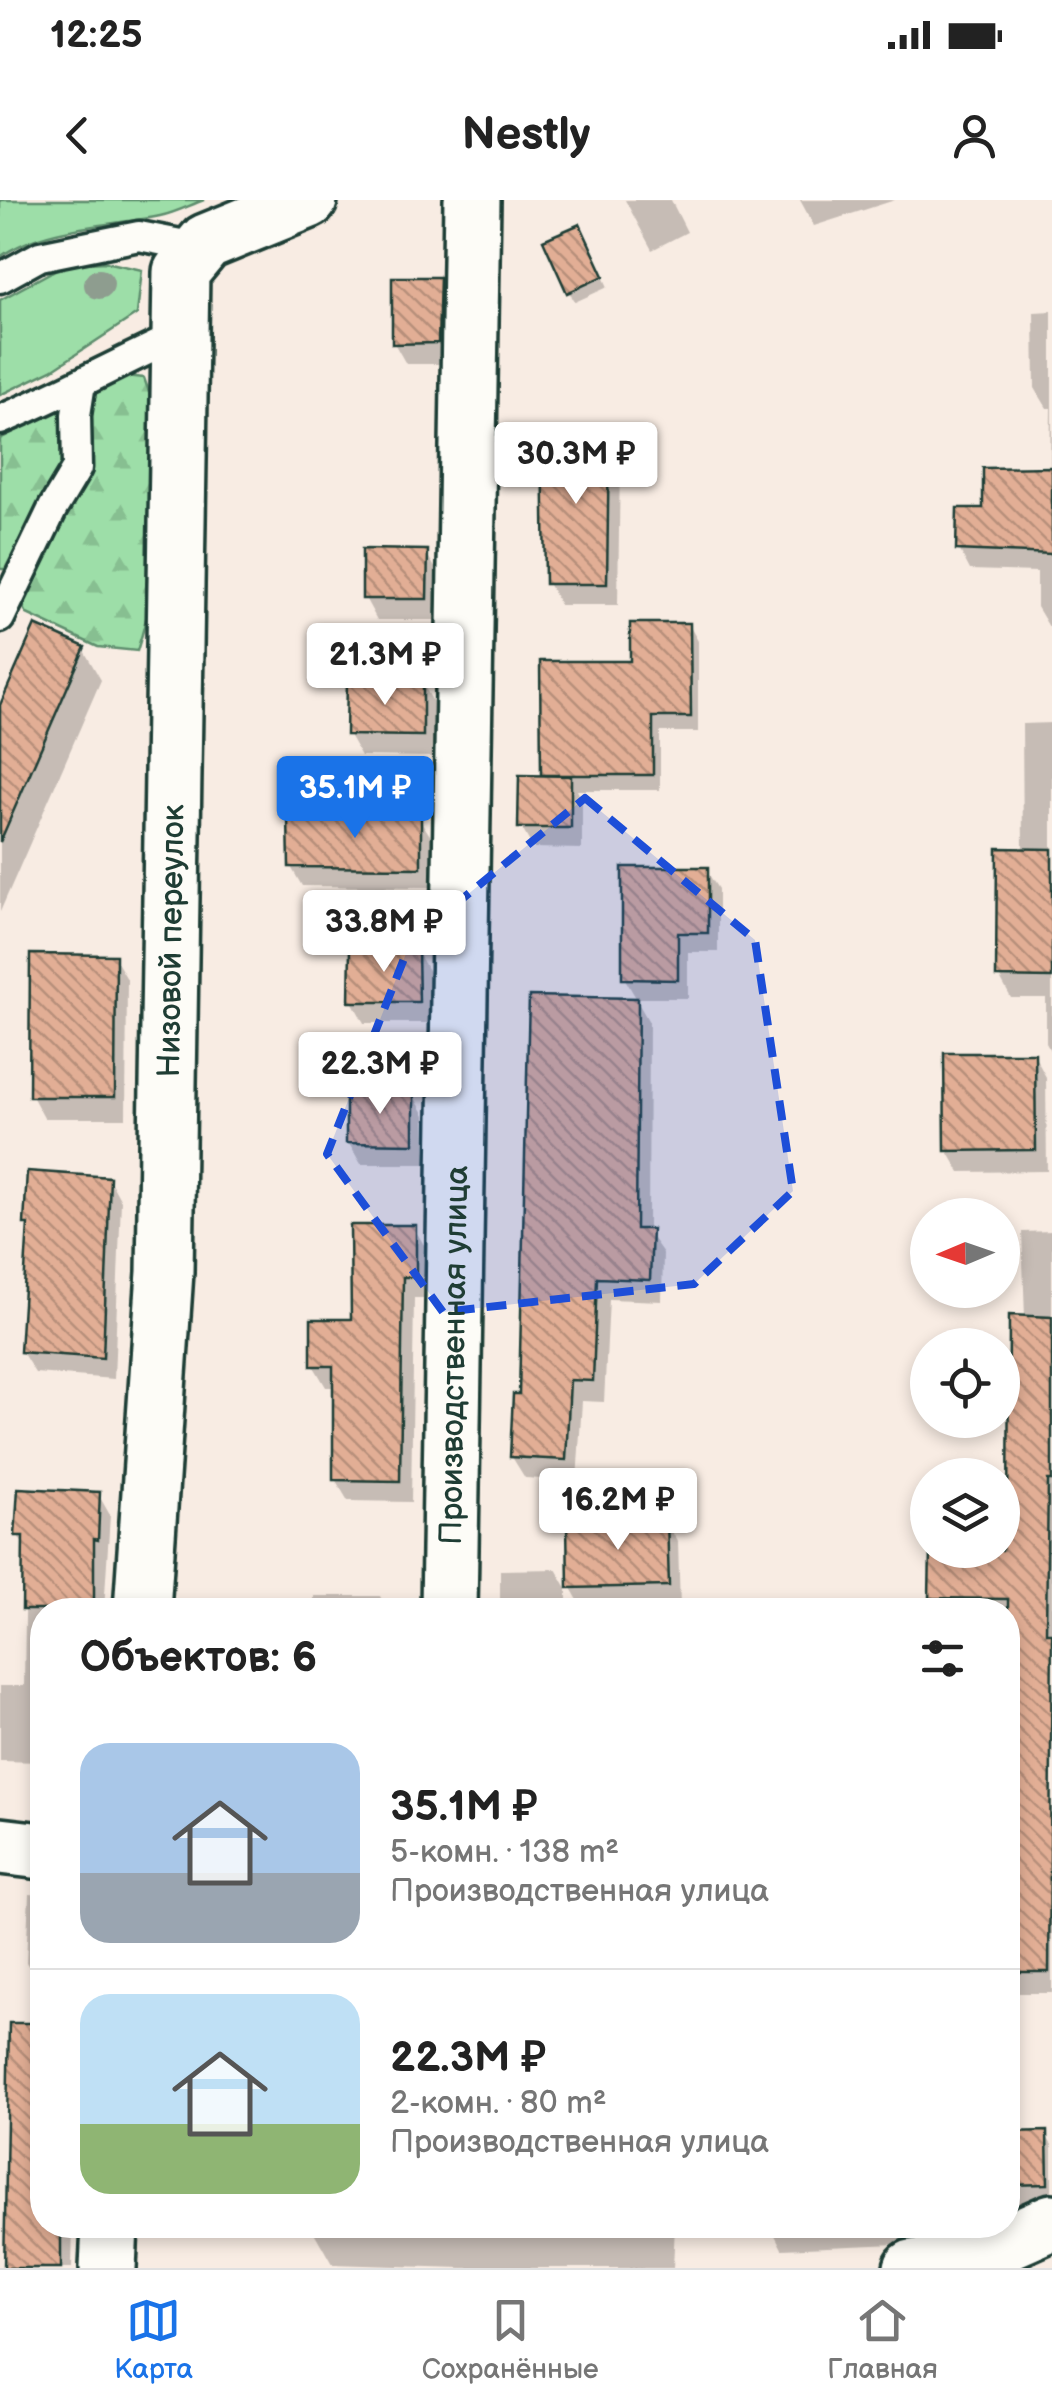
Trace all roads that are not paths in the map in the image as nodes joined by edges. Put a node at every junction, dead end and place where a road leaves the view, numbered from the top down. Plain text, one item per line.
1 (309, 200) edge
2 (472, 200) edge
3 (191, 260) junction
4 (0, 278) edge
5 (180, 335) junction
6 (81, 383) junction
7 (0, 420) edge
8 (0, 618) edge
9 (143, 1598) edge
10 (449, 1598) edge
11 (0, 1846) edge
12 (30, 1850) edge
13 (1052, 2222) edge
14 (1020, 2237) edge
15 (109, 2238) edge
16 (1019, 2238) edge
17 (965, 2264) edge
18 (108, 2268) edge
19 (912, 2268) edge

1 - 3 street
2 - 10 street, Производственная улица
3 - 4 lane
3 - 5 street, Низовой переулок
5 - 6 lane
5 - 9 street, Низовой переулок
6 - 7 lane
6 - 8 lane
11 - 12 street
13 - 14 street
15 - 18 street
16 - 17 street
17 - 19 street

